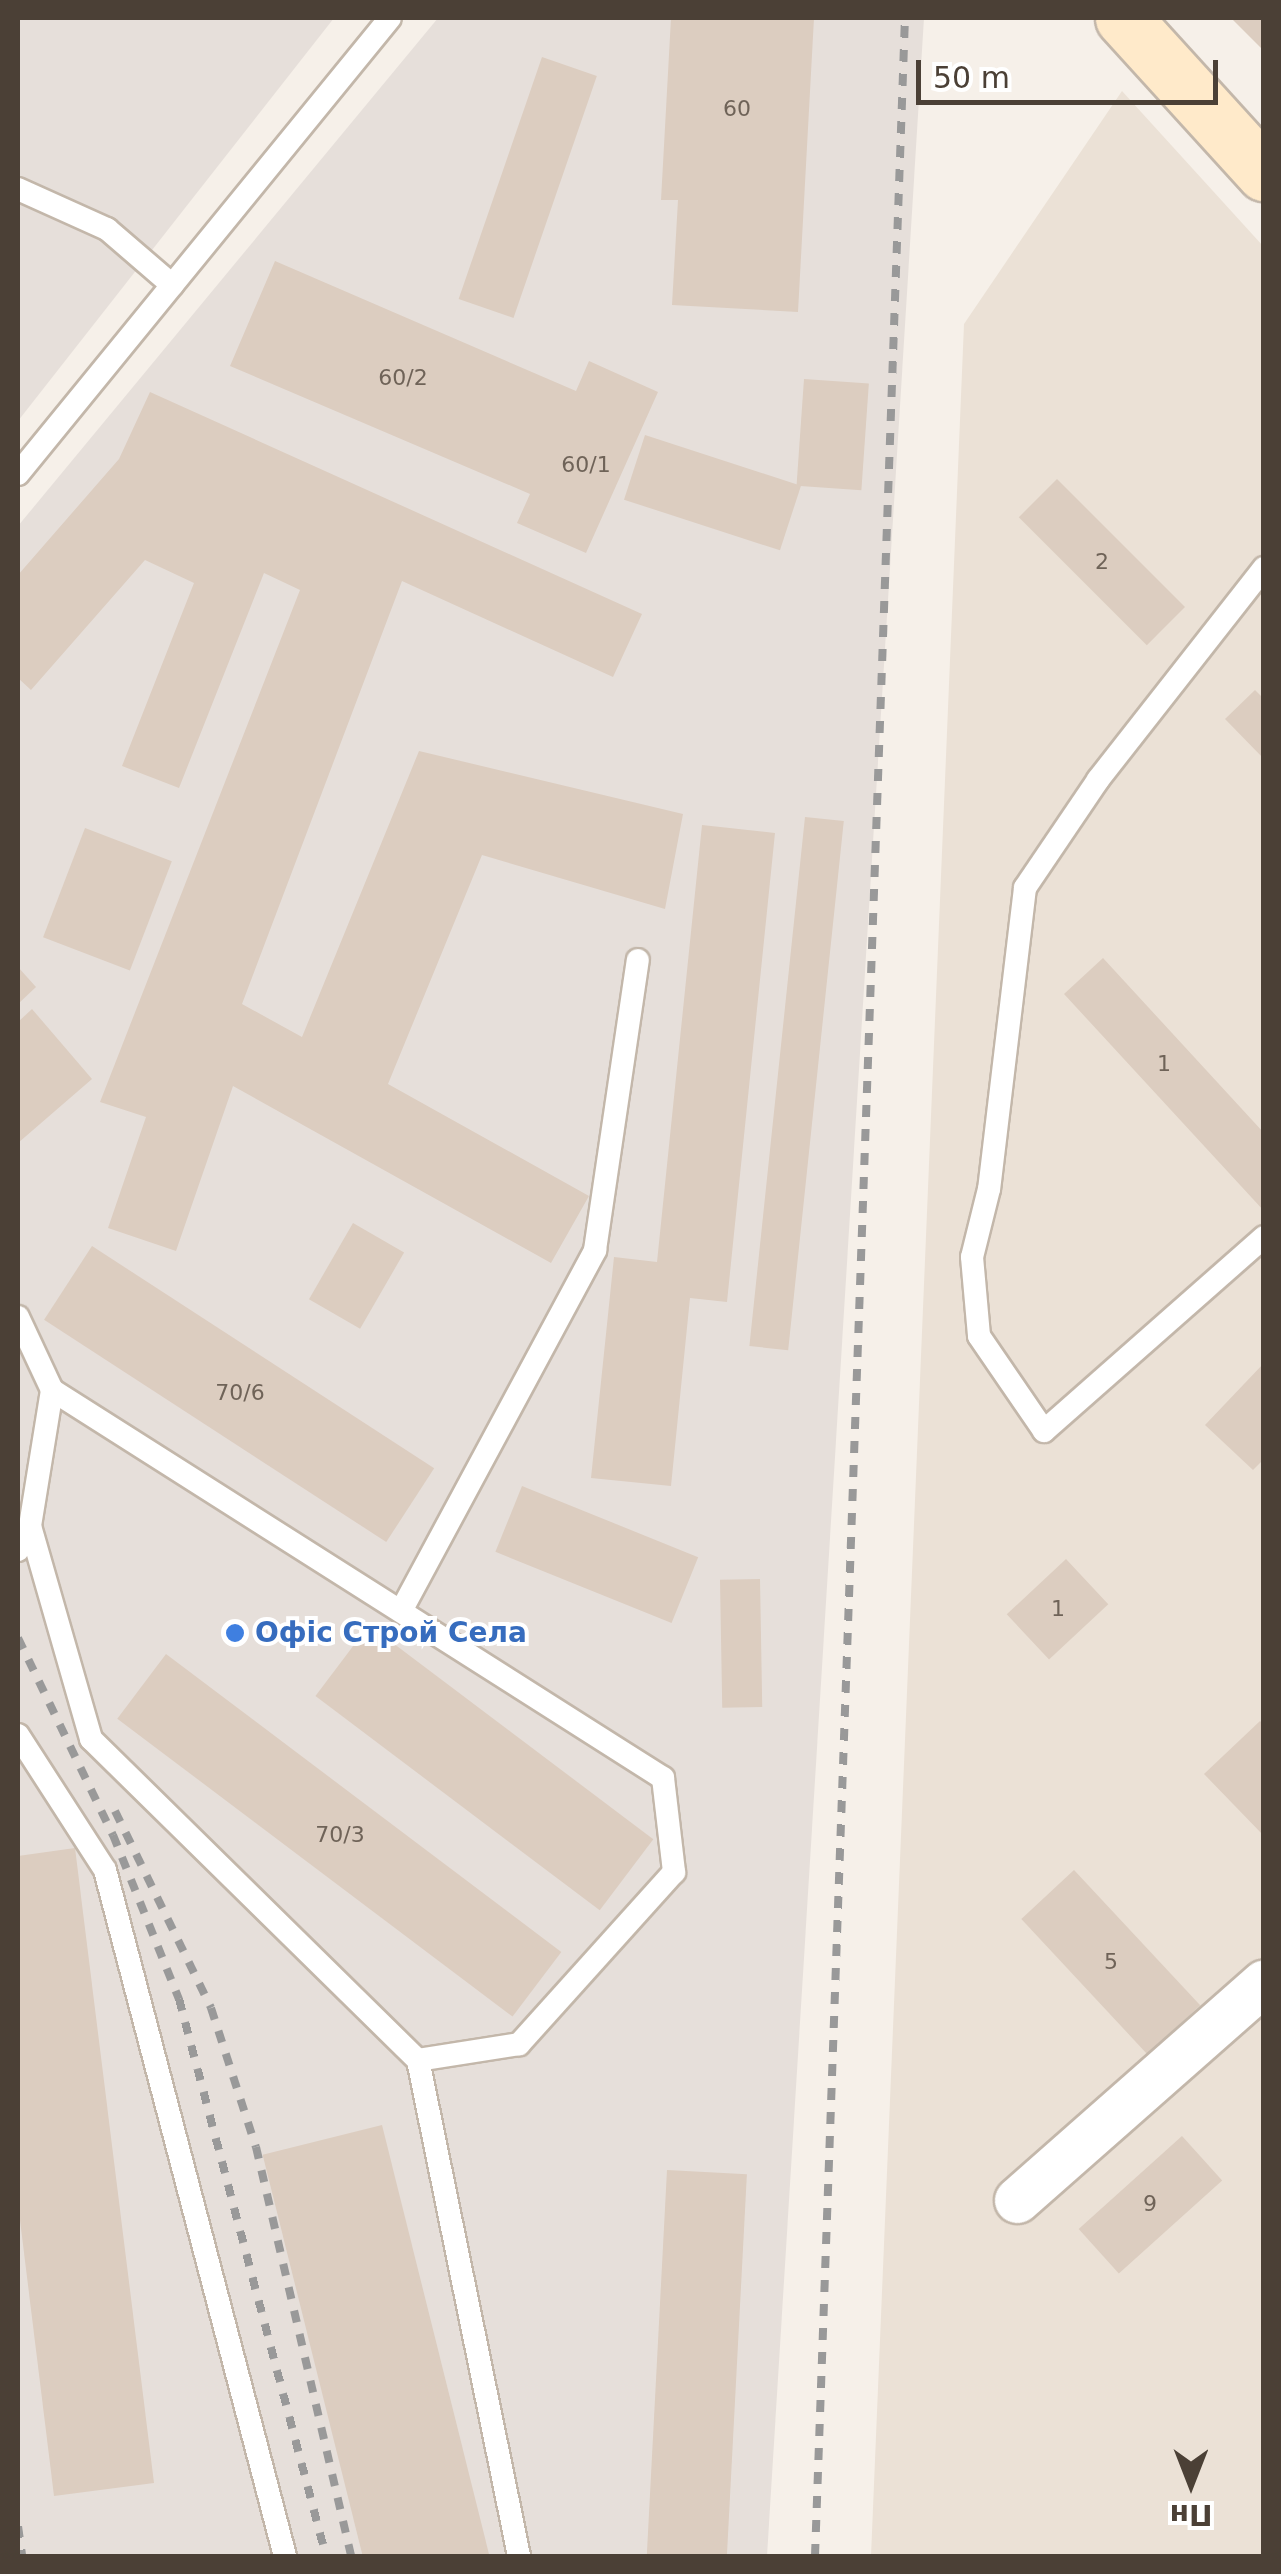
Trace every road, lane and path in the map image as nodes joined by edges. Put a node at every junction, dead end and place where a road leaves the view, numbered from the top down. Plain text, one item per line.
1 (390, 18) edge
2 (1123, 18) edge
3 (1264, 173) edge
4 (18, 190) edge
5 (172, 285) junction
6 (18, 474) edge
7 (1264, 568) edge
8 (638, 960) dead end
9 (1264, 1237) edge
10 (18, 1317) edge
11 (52, 1390) junction
12 (30, 1526) junction
13 (18, 1550) edge
14 (400, 1611) junction
15 (18, 1735) edge
16 (1264, 1982) edge
17 (418, 2060) junction
18 (1018, 2200) dead end
19 (285, 2556) edge
20 (519, 2556) edge

1 - 5 lane
2 - 3 main road
4 - 5 lane
5 - 6 lane
7 - 9 lane
8 - 14 lane
10 - 11 lane
11 - 12 lane
11 - 14 lane
12 - 13 lane
12 - 17 lane
14 - 17 lane
15 - 19 lane
16 - 18 street
17 - 20 lane

